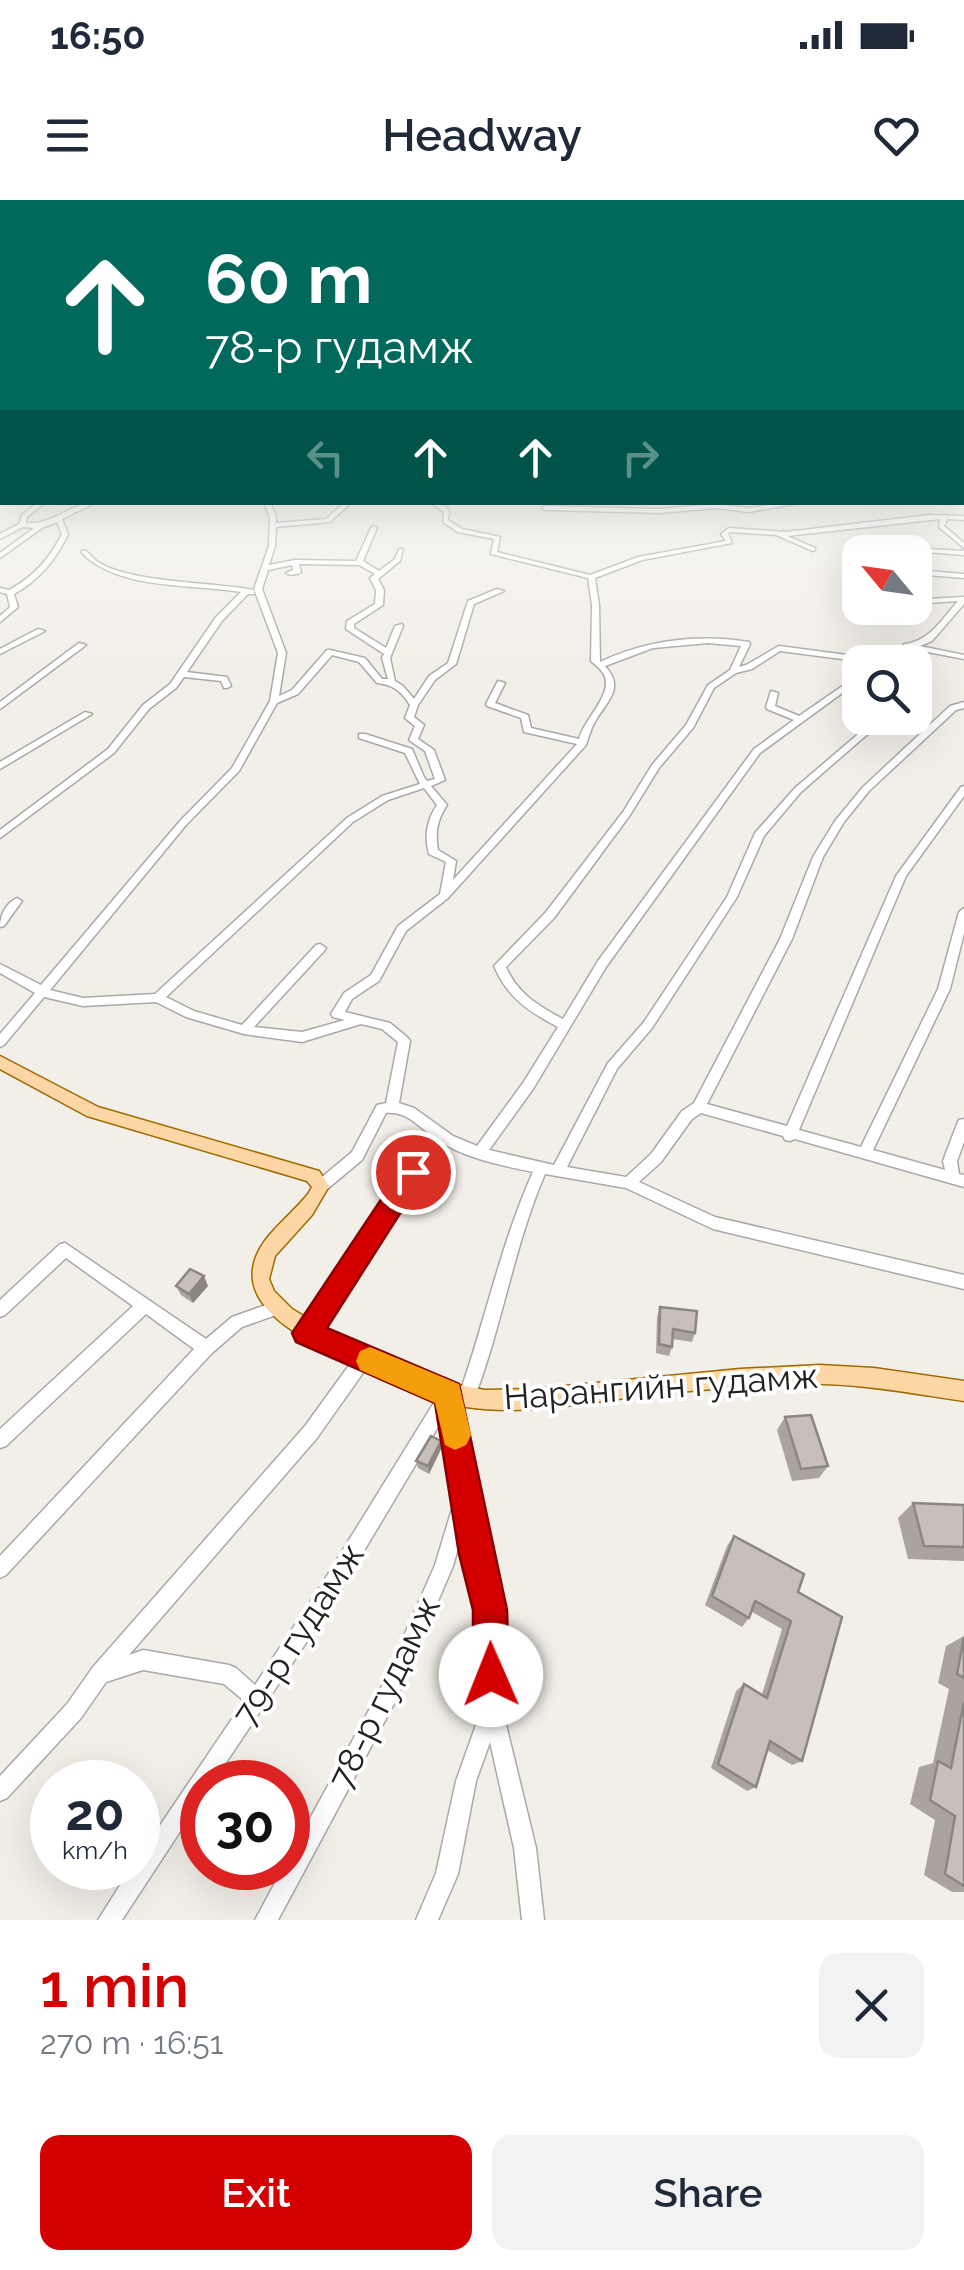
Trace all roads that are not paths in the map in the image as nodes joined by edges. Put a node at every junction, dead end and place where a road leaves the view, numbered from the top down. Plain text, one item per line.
1 (28, 512) edge
2 (75, 512) edge
3 (270, 512) edge
4 (338, 512) edge
5 (447, 512) edge
6 (944, 518) junction
7 (964, 518) edge
8 (60, 520) junction
9 (22, 525) junction
10 (273, 525) junction
11 (40, 527) junction
12 (374, 528) dead end
13 (777, 534) junction
14 (0, 538) edge
15 (402, 550) dead end
16 (813, 550) dead end
17 (964, 550) edge
18 (932, 551) edge
19 (84, 552) dead end
20 (0, 556) edge
21 (295, 562) junction
22 (360, 563) junction
23 (268, 568) junction
24 (290, 573) dead end
25 (378, 573) junction
26 (932, 573) edge
27 (591, 576) junction
28 (964, 576) edge
29 (0, 590) edge
30 (246, 590) junction
31 (500, 591) dead end
32 (10, 593) junction
33 (258, 594) junction
34 (964, 599) edge
35 (932, 601) edge
36 (0, 620) edge
37 (399, 626) dead end
38 (41, 631) dead end
39 (82, 645) dead end
40 (910, 645) edge
41 (0, 652) edge
42 (932, 652) edge
43 (388, 653) junction
44 (842, 657) edge
45 (964, 657) edge
46 (600, 664) junction
47 (732, 671) junction
48 (182, 674) junction
49 (392, 680) junction
50 (501, 683) dead end
51 (228, 686) dead end
52 (842, 689) edge
53 (774, 692) dead end
54 (274, 701) junction
55 (964, 705) edge
56 (0, 706) edge
57 (414, 706) junction
58 (88, 714) dead end
59 (801, 720) junction
60 (862, 735) edge
61 (362, 736) dead end
62 (584, 743) junction
63 (0, 766) edge
64 (426, 786) junction
65 (964, 789) edge
66 (0, 835) edge
67 (444, 896) junction
68 (17, 901) dead end
69 (964, 912) edge
70 (0, 923) edge
71 (320, 948) dead end
72 (0, 968) edge
73 (45, 993) junction
74 (158, 998) junction
75 (359, 1020) junction
76 (564, 1025) junction
77 (244, 1030) junction
78 (0, 1042) edge
79 (0, 1062) edge
80 (392, 1106) junction
81 (699, 1108) junction
82 (964, 1124) edge
83 (790, 1136) junction
84 (479, 1154) junction
85 (864, 1154) junction
86 (540, 1169) junction
87 (558, 1170) junction
88 (413, 1172) dead end
89 (958, 1179) edge
90 (628, 1182) junction
91 (321, 1186) junction
92 (964, 1282) edge
93 (143, 1306) junction
94 (274, 1309) junction
95 (0, 1310) edge
96 (306, 1333) junction
97 (206, 1348) junction
98 (364, 1358) junction
99 (964, 1391) edge
100 (457, 1396) junction
101 (0, 1440) edge
102 (465, 1496) junction
103 (0, 1569) edge
104 (100, 1674) junction
105 (492, 1708) junction
106 (247, 1714) junction
107 (0, 1791) edge
108 (109, 1920) edge
109 (266, 1920) edge
110 (428, 1920) edge
111 (534, 1920) edge

1 - 9 street
2 - 8 street
3 - 10 street
4 - 10 street
5 - 27 street
6 - 7 street
6 - 13 street
6 - 17 street
8 - 11 street
8 - 32 street
9 - 11 street
9 - 14 street
10 - 23 street
11 - 20 street
12 - 22 street
13 - 16 street
13 - 27 street
15 - 25 street
17 - 18 street
19 - 30 street
21 - 22 street
21 - 23 street
21 - 24 street
22 - 25 street
23 - 33 street
25 - 43 street
26 - 28 street
27 - 46 street
29 - 32 street
30 - 33 street
30 - 48 street
31 - 57 street
32 - 36 street
33 - 54 street
34 - 35 street
34 - 40 street
37 - 43 street
38 - 41 street
39 - 56 street
42 - 45 street
43 - 49 street
44 - 47 street
46 - 47 street
46 - 62 street
47 - 76 street
48 - 51 street
48 - 66 street
49 - 54 street
49 - 57 street
50 - 62 street
52 - 59 street
53 - 59 street
54 - 73 street
55 - 81 street
57 - 64 street
58 - 63 street
59 - 76 street
60 - 87 street
61 - 64 street
62 - 67 street
64 - 67 street
64 - 74 street
65 - 83 street
67 - 75 street
68 - 70 street
69 - 85 street
71 - 77 street
72 - 73 street
73 - 74 street
73 - 78 street
74 - 77 street
75 - 77 street
75 - 80 street
76 - 84 street
79 - 91 main road
80 - 84 street
80 - 91 street
81 - 83 street
81 - 90 street
82 - 89 street
83 - 85 street
84 - 86 street
85 - 89 street
86 - 87 street
86 - 100 street, 79-р гудамж
87 - 90 street
88 - 96 street
90 - 92 street
91 - 94 main road
93 - 95 street
93 - 97 street
93 - 101 street
94 - 96 main road, Нарангийн гудамж
94 - 97 street
96 - 98 main road, Нарангийн гудамж
97 - 103 street
98 - 100 main road, Нарангийн гудамж
98 - 104 street
99 - 100 main road, Нарангийн гудамж
100 - 102 street, 78-р гудамж
100 - 106 street, 79-р гудамж
102 - 105 street
102 - 109 street, 78-р гудамж
104 - 106 street
104 - 107 street
105 - 110 street
105 - 111 street
106 - 108 street, 79-р гудамж

